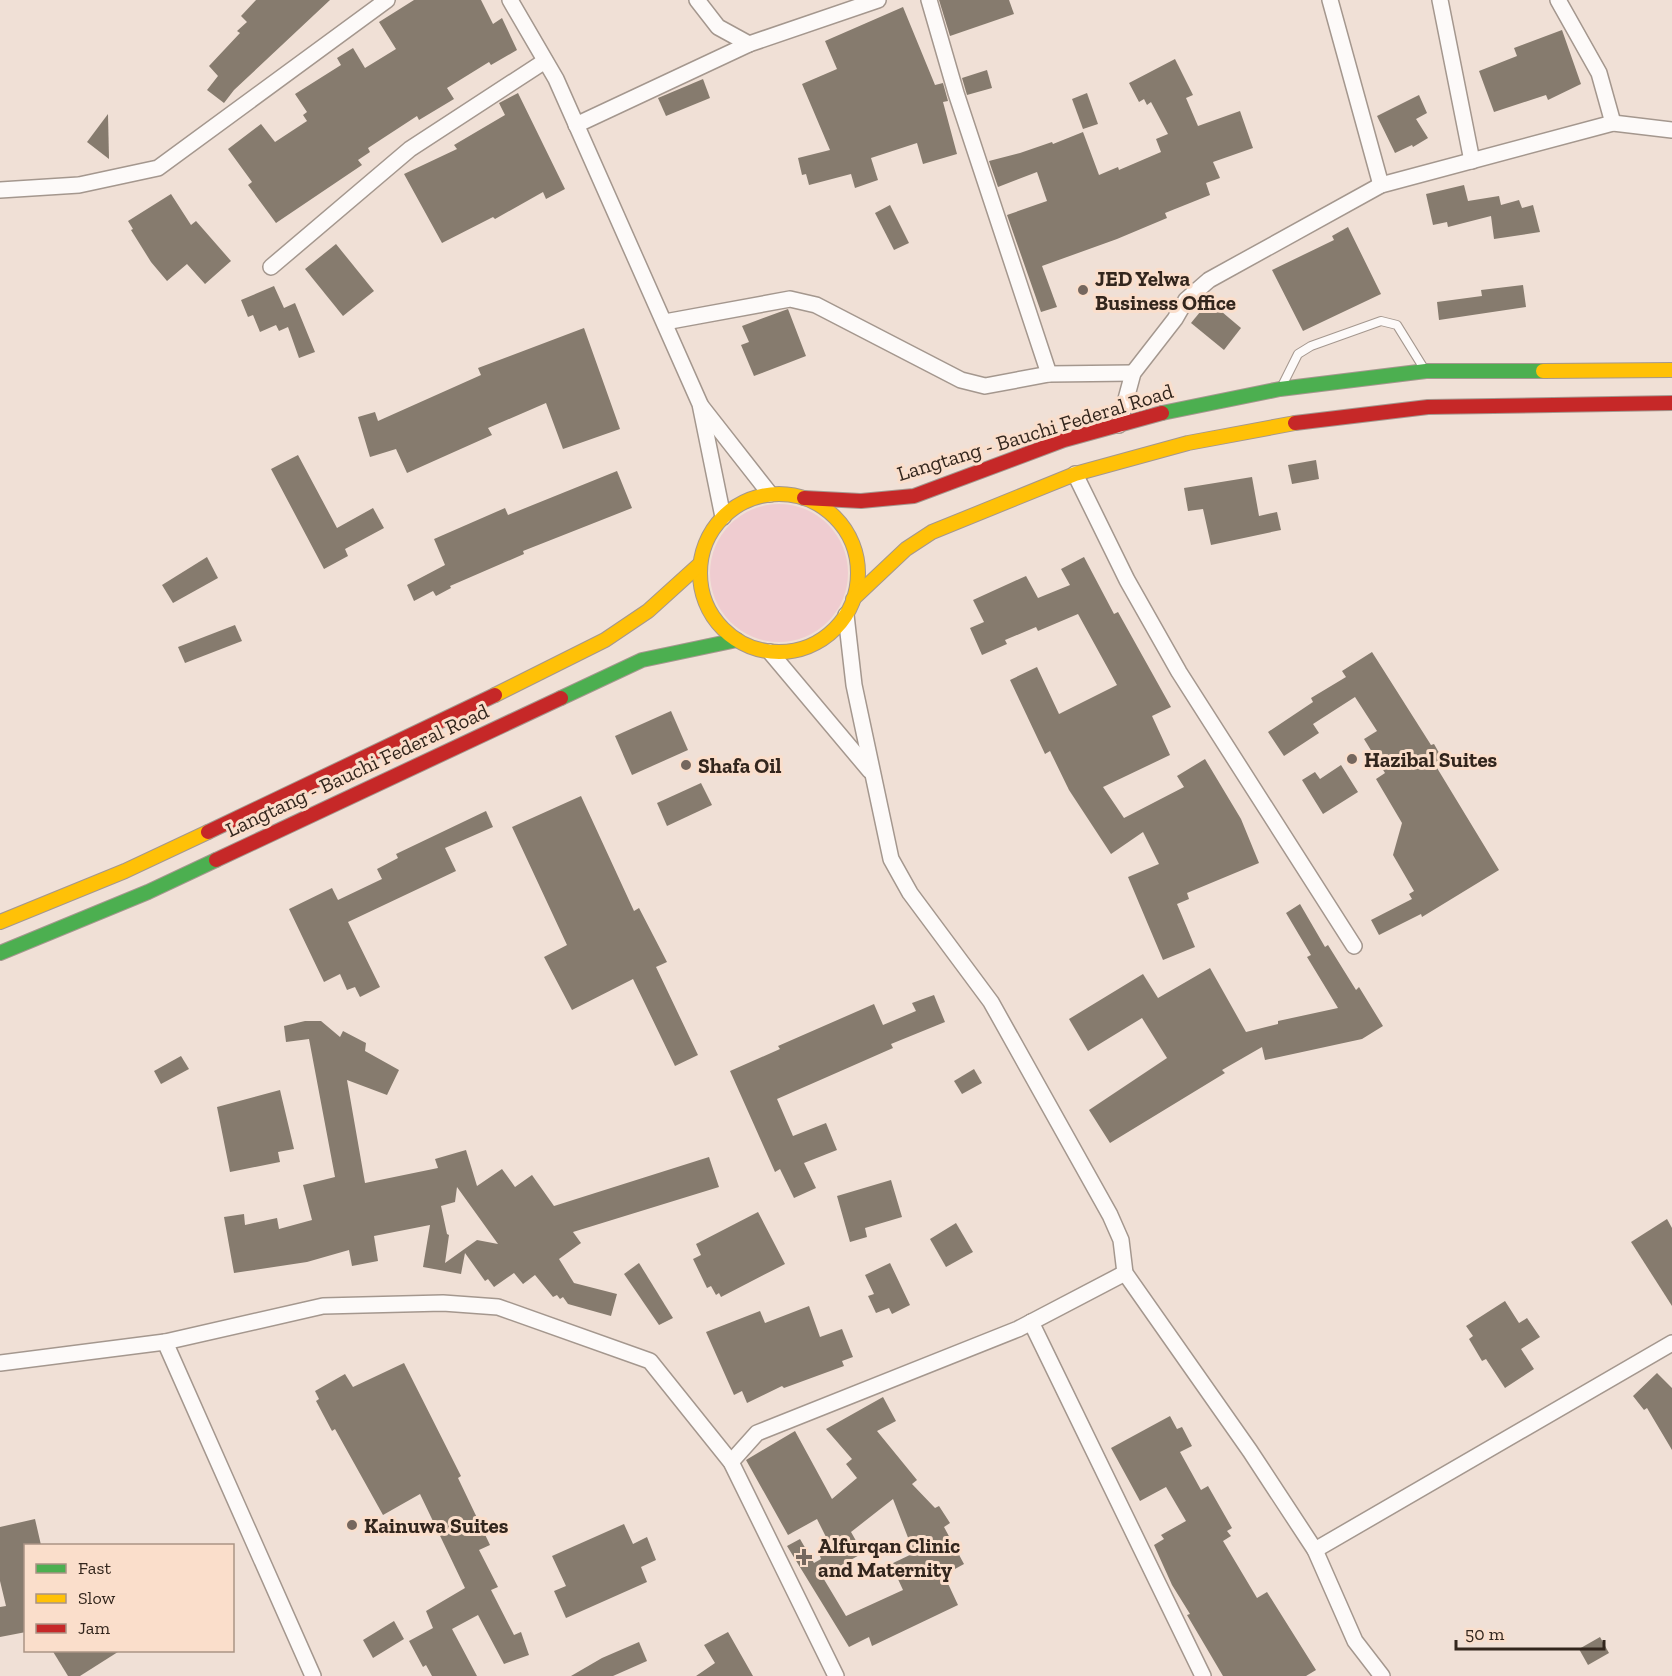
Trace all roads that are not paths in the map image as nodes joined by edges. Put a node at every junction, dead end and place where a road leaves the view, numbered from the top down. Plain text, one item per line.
1 (387, 0) edge
2 (510, 0) edge
3 (698, 0) edge
4 (878, 0) edge
5 (929, 0) edge
6 (1330, 0) edge
7 (1440, 0) edge
8 (1558, 0) edge
9 (749, 44) junction
10 (545, 61) junction
11 (1613, 123) junction
12 (576, 125) junction
13 (1672, 130) edge
14 (1472, 161) junction
15 (1381, 185) junction
16 (0, 190) edge
17 (271, 267) dead end
18 (665, 322) junction
19 (1672, 370) edge
20 (1426, 371) junction
21 (1133, 373) junction
22 (1049, 374) junction
23 (1280, 389) junction
24 (1672, 403) edge
25 (700, 404) junction
26 (1119, 425) junction
27 (1075, 474) junction
28 (770, 495) junction
29 (804, 498) junction
30 (723, 517) junction
31 (700, 564) junction
32 (853, 599) junction
33 (846, 615) junction
34 (737, 640) junction
35 (770, 652) junction
36 (873, 774) junction
37 (0, 922) edge
38 (1354, 946) dead end
39 (0, 953) edge
40 (1125, 1273) junction
41 (1031, 1322) junction
42 (165, 1341) junction
43 (1672, 1343) edge
44 (0, 1364) edge
45 (731, 1462) junction
46 (1315, 1550) junction
47 (313, 1676) edge
48 (836, 1676) edge
49 (1203, 1676) edge
50 (1382, 1676) edge

1 - 16 street
2 - 10 street
3 - 9 street
4 - 9 street
5 - 22 street
6 - 15 street
7 - 14 street
8 - 11 street
9 - 12 street
10 - 12 street
10 - 17 street
11 - 13 street
11 - 14 street
12 - 18 street
14 - 15 street
15 - 21 street
18 - 22 street
18 - 25 street
19 - 20 main road, Langtang - Bauchi Federal Road
20 - 23 main road, Langtang - Bauchi Federal Road
20 - 23 lane
21 - 22 street
21 - 26 street
23 - 26 main road, Langtang - Bauchi Federal Road
24 - 27 main road
25 - 28 street
25 - 30 street
26 - 29 main road, Langtang - Bauchi Federal Road
27 - 32 main road
27 - 38 street
28 - 29 main road
28 - 30 main road
29 - 32 main road
30 - 31 main road
31 - 34 main road
31 - 37 main road, Langtang - Bauchi Federal Road
32 - 33 main road
33 - 35 main road
33 - 36 street
34 - 35 main road
34 - 39 main road, Langtang - Bauchi Federal Road
35 - 36 street
36 - 40 street
40 - 41 street
40 - 46 street
41 - 45 street
41 - 49 street
42 - 44 street
42 - 45 street
42 - 47 street
43 - 46 street
45 - 48 street
46 - 50 street

